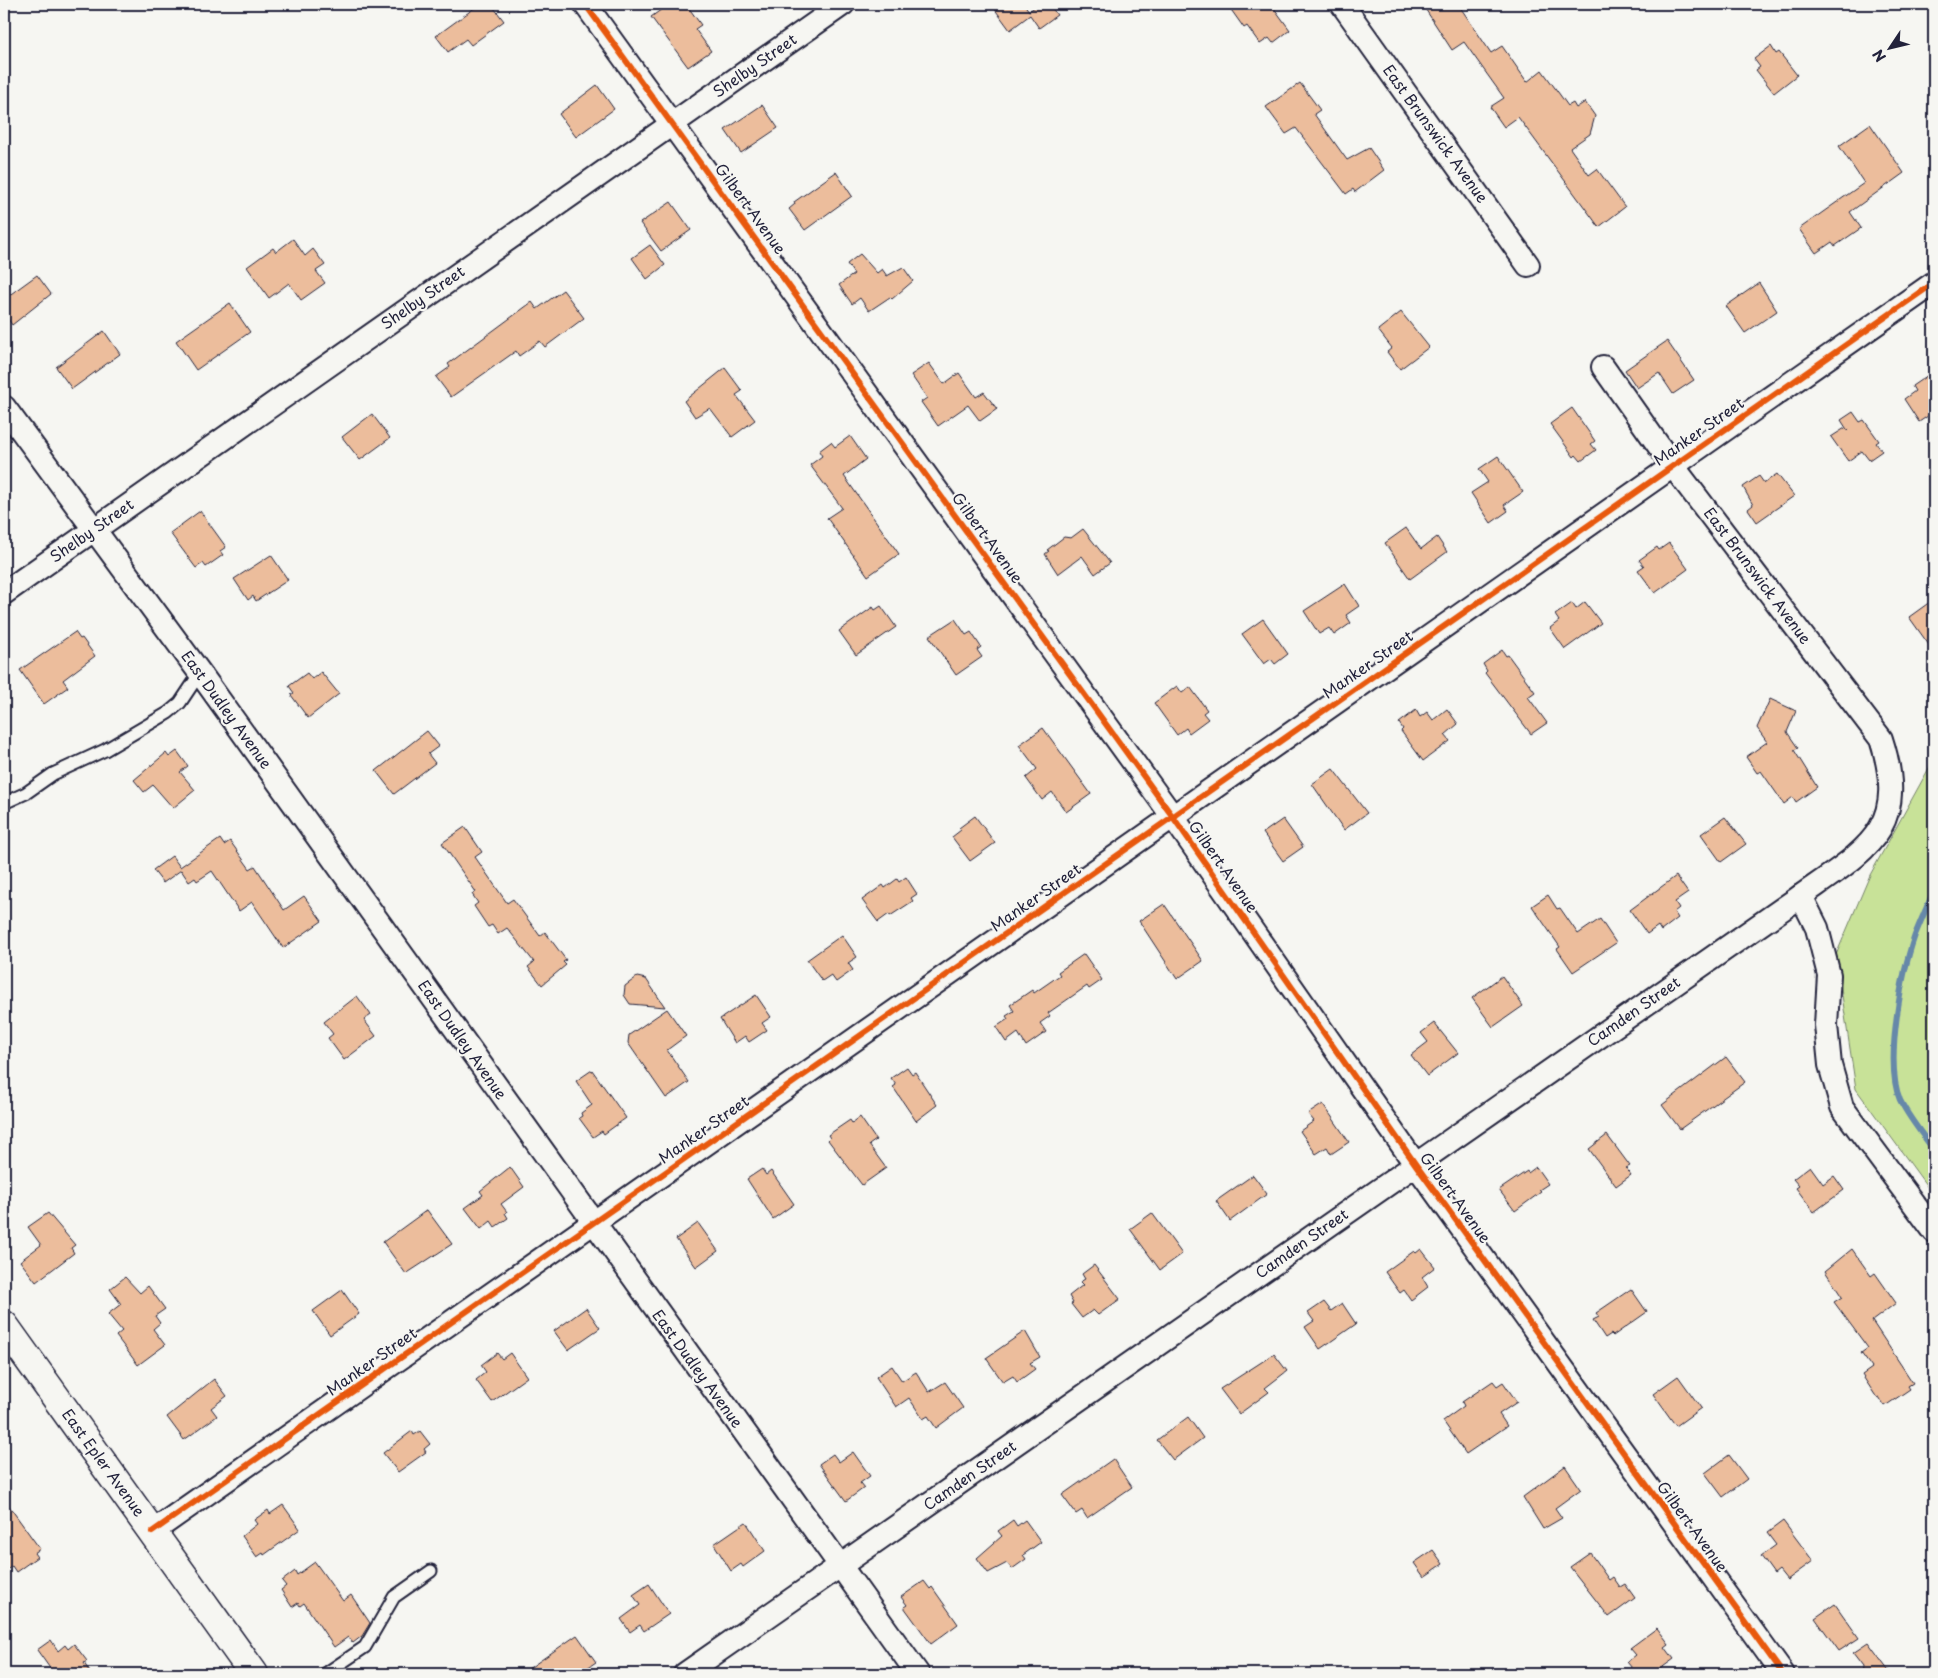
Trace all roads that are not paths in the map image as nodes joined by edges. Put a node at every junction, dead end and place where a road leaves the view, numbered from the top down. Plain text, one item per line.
1 (585, 4) edge
2 (843, 4) edge
3 (1342, 4) edge
4 (673, 124) junction
5 (1528, 265) dead end
6 (1934, 283) edge
7 (1603, 367) dead end
8 (4, 407) edge
9 (1672, 466) junction
10 (93, 530) junction
11 (4, 593) edge
12 (200, 673) junction
13 (1890, 792) joint
14 (4, 803) edge
15 (1173, 818) junction
16 (1801, 896) junction
17 (1416, 1165) junction
18 (592, 1223) junction
19 (1934, 1231) edge
20 (4, 1325) edge
21 (152, 1532) junction
22 (840, 1567) junction
23 (431, 1571) dead end
24 (254, 1674) edge
25 (325, 1674) edge
26 (686, 1674) edge
27 (918, 1674) edge
28 (1783, 1674) edge

1 - 4 street, Gilbert Avenue
2 - 4 street, Shelby Street
3 - 5 street, East Brunswick Avenue
4 - 10 street, Shelby Street
4 - 15 street, Gilbert Avenue
6 - 9 street, Manker Street
7 - 9 street, East Brunswick Avenue
8 - 10 street, East Dudley Avenue
9 - 13 street, East Brunswick Avenue
9 - 15 street, Manker Street
10 - 11 street, Shelby Street
10 - 12 street, East Dudley Avenue
12 - 14 lane
12 - 18 street, East Dudley Avenue
13 - 16 street, Camden Street
15 - 17 street, Gilbert Avenue
15 - 18 street, Manker Street
16 - 17 street, Camden Street
16 - 19 street
17 - 22 street, Camden Street
17 - 28 street, Gilbert Avenue
18 - 21 street, Manker Street
18 - 22 street, East Dudley Avenue
20 - 21 street, East Epler Avenue
21 - 24 street, East Epler Avenue
22 - 26 street, Camden Street
22 - 27 street, East Dudley Avenue
23 - 25 lane

